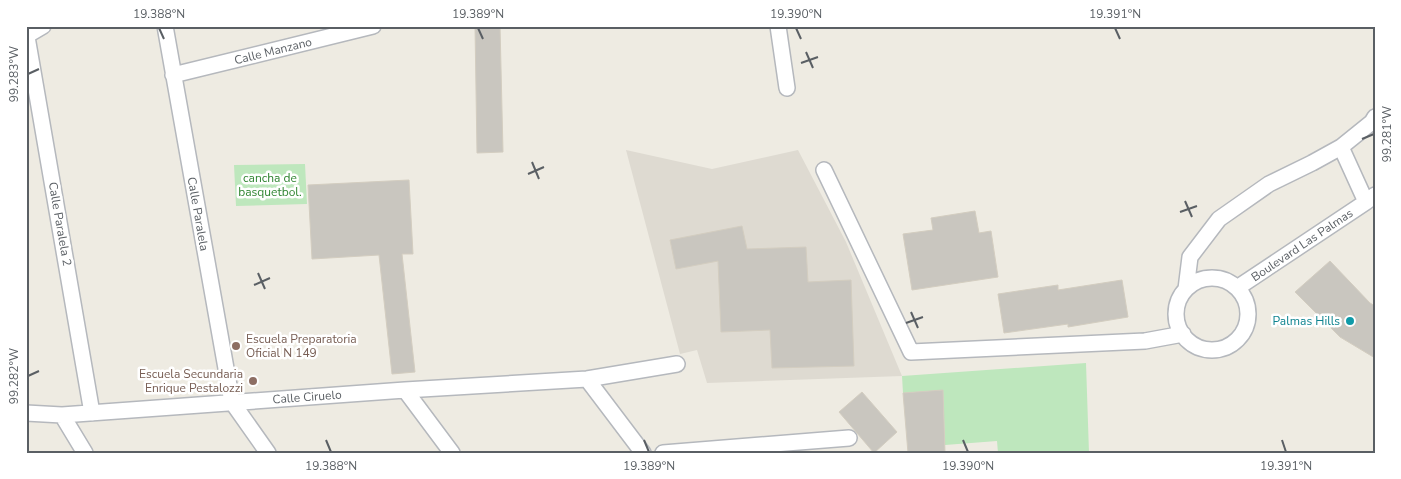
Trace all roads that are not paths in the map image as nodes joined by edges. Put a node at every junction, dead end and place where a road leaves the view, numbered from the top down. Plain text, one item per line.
1 (43, 26) edge
2 (165, 26) edge
3 (373, 26) edge
4 (778, 26) edge
5 (26, 34) edge
6 (173, 75) junction
7 (787, 88) dead end
8 (1375, 117) edge
9 (1341, 147) junction
10 (824, 170) dead end
11 (1370, 198) edge
12 (1237, 288) junction
13 (1186, 289) junction
14 (1182, 334) junction
15 (677, 364) dead end
16 (587, 379) junction
17 (405, 390) junction
18 (232, 402) junction
19 (26, 412) edge
20 (92, 413) junction
21 (62, 415) junction
22 (849, 438) dead end
23 (85, 453) edge
24 (268, 453) edge
25 (452, 453) edge
26 (643, 453) edge
27 (663, 453) edge

1 - 5 street
2 - 6 street, Calle Paralela
3 - 6 street, Calle Manzano
4 - 7 street
5 - 20 street, Calle Paralela 2
6 - 18 street, Calle Paralela
8 - 9 street
9 - 11 street, Boulevard Las Palmas
9 - 13 street
10 - 14 street
11 - 12 street, Boulevard Las Palmas
12 - 13 street
12 - 14 street
13 - 14 street
15 - 16 street, Calle Ciruelo
16 - 17 street, Calle Ciruelo
16 - 26 street
17 - 18 street, Calle Ciruelo
17 - 25 street
18 - 20 street, Calle Ciruelo
18 - 24 street
19 - 21 street, Calle Ciruelo
20 - 21 street, Calle Ciruelo
21 - 23 street
22 - 27 street

